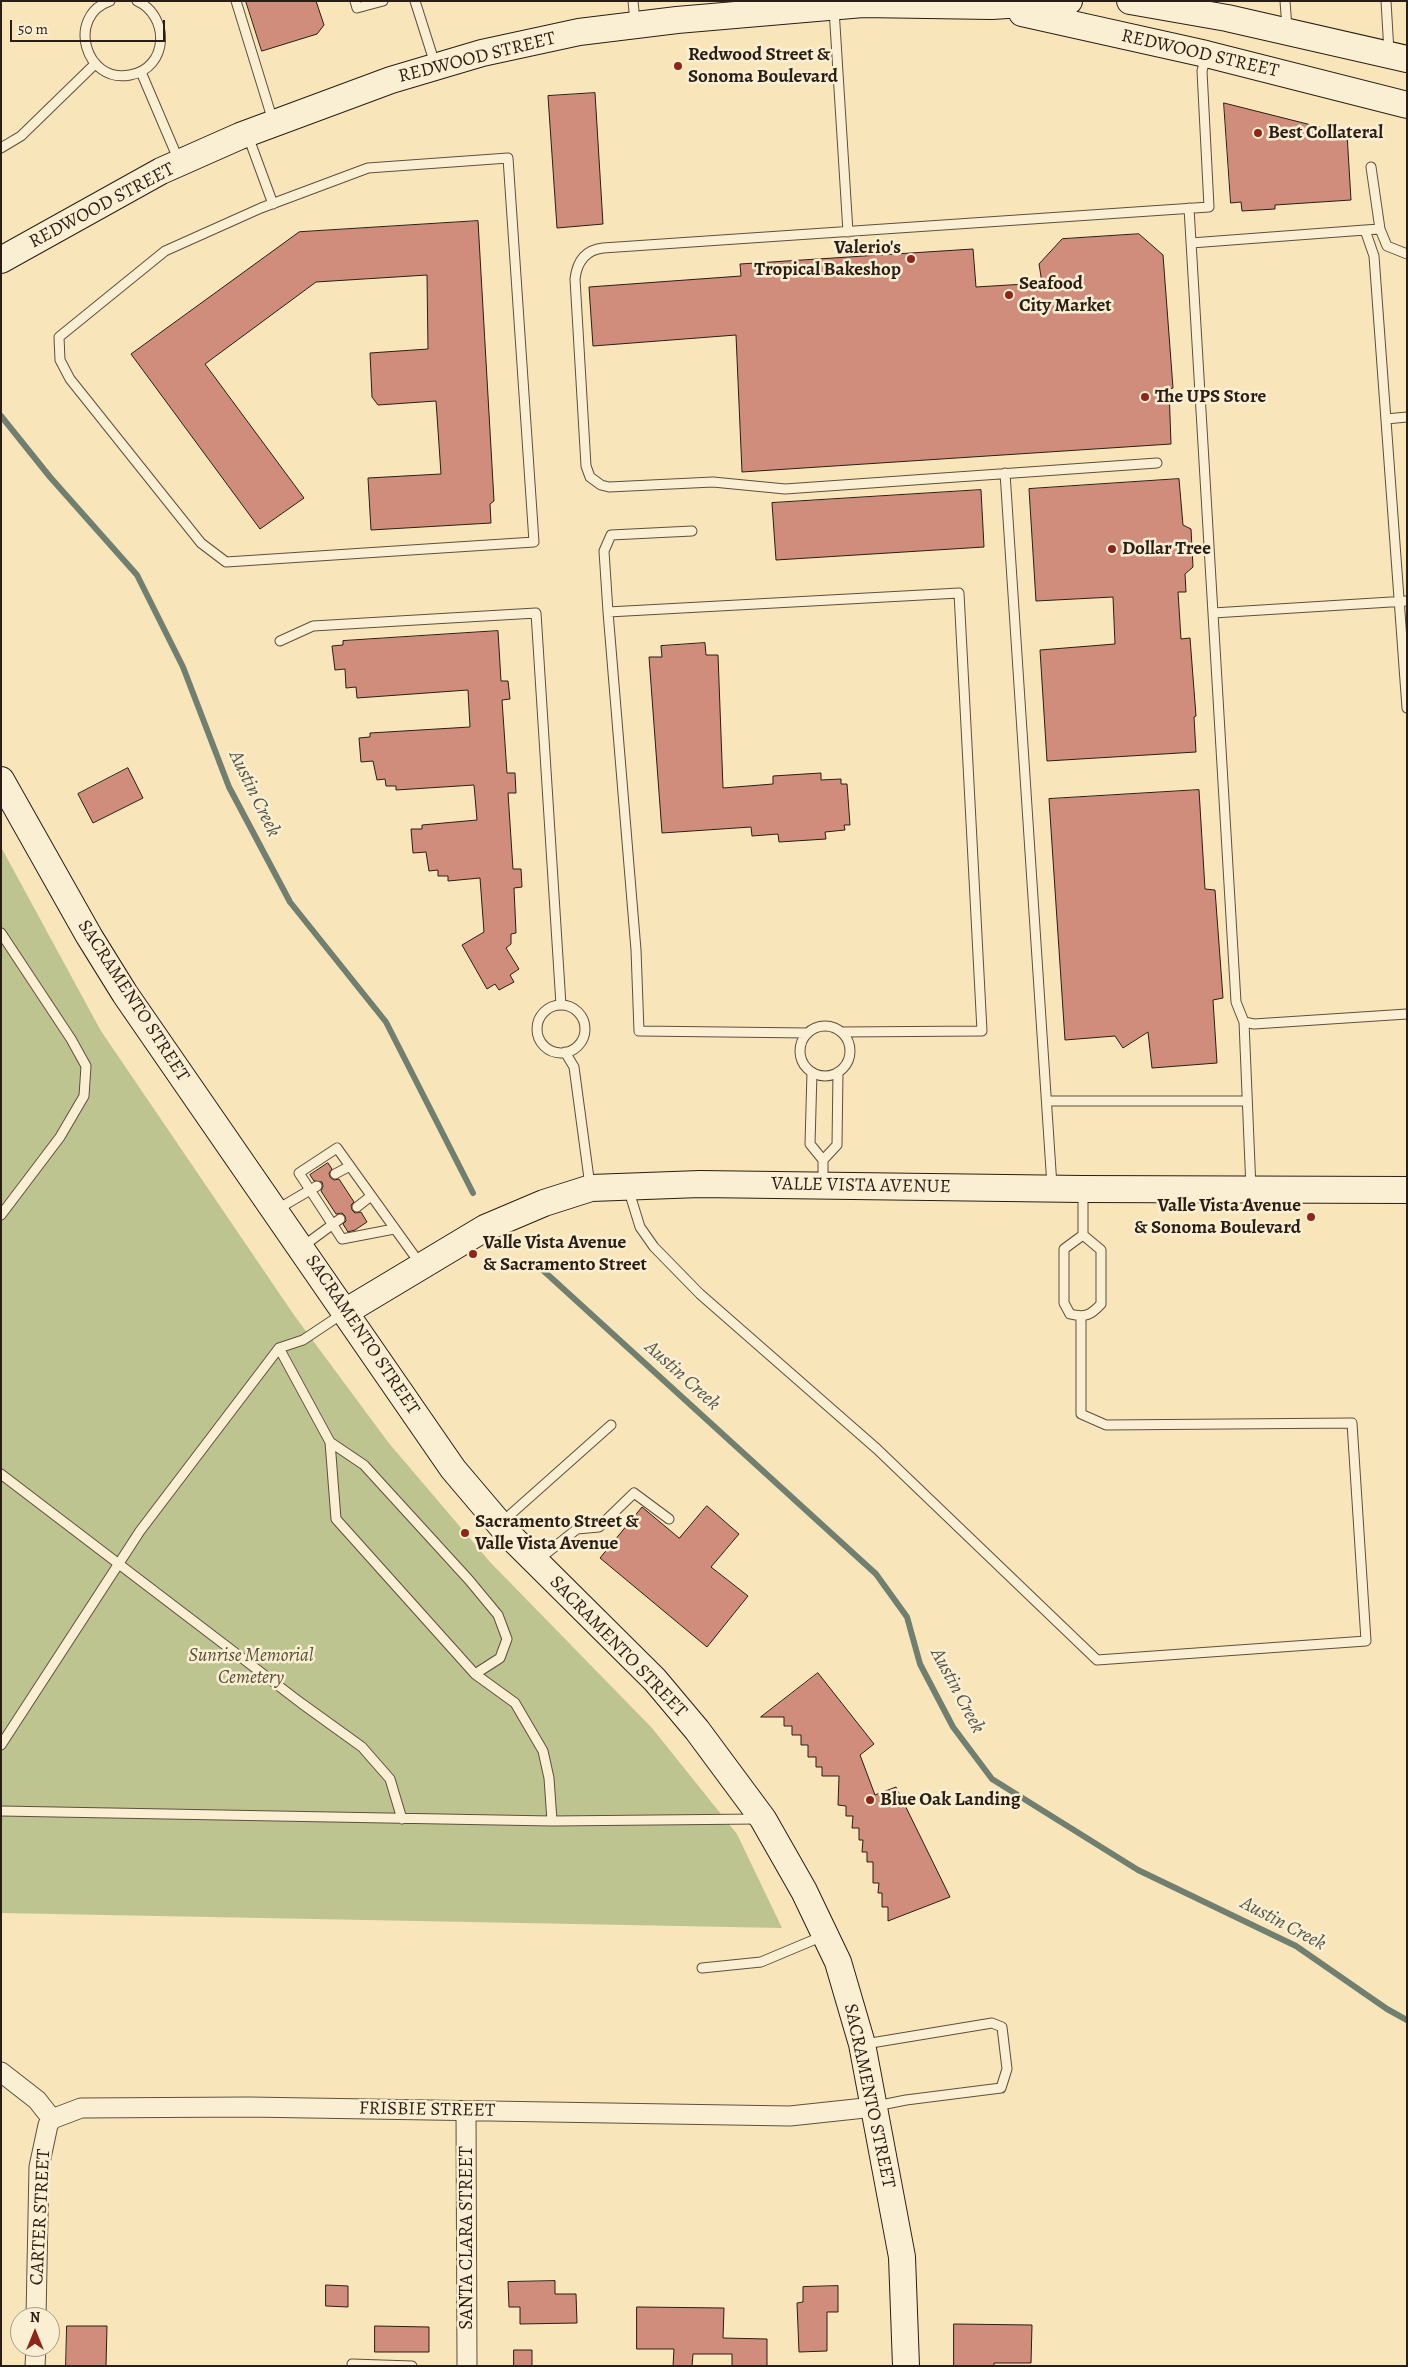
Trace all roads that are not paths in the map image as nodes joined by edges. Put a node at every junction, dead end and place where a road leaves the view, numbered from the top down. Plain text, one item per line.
1 (110, 1) edge
2 (136, 1) edge
3 (236, 1) edge
4 (355, 1) edge
5 (383, 1) edge
6 (415, 1) edge
7 (1069, 1) edge
8 (1130, 1) edge
9 (1286, 1) edge
10 (1386, 1) edge
11 (992, 6) junction
12 (833, 7) junction
13 (634, 13) edge
14 (1288, 31) junction
15 (1206, 54) junction
16 (1398, 57) edge
17 (95, 64) junction
18 (436, 66) junction
19 (141, 72) junction
20 (1407, 105) edge
21 (273, 124) junction
22 (247, 134) junction
23 (1, 148) edge
24 (180, 163) junction
25 (1371, 167) dead end
26 (273, 204) junction
27 (1189, 208) junction
28 (1380, 229) junction
29 (1365, 230) junction
30 (848, 232) junction
31 (1191, 243) junction
32 (1407, 254) edge
33 (1, 260) edge
34 (1407, 417) edge
35 (1386, 419) junction
36 (1157, 463) dead end
37 (1005, 473) junction
38 (692, 531) dead end
39 (1403, 601) edge
40 (608, 612) junction
41 (1213, 613) junction
42 (280, 640) dead end
43 (1407, 708) edge
44 (1, 780) edge
45 (1, 933) edge
46 (561, 1005) junction
47 (1407, 1014) edge
48 (1244, 1022) junction
49 (842, 1032) junction
50 (808, 1033) junction
51 (565, 1052) junction
52 (812, 1072) junction
53 (838, 1072) junction
54 (1247, 1100) junction
55 (1047, 1101) junction
56 (350, 1166) junction
57 (823, 1173) junction
58 (335, 1174) dead end
59 (627, 1185) junction
60 (314, 1188) junction
61 (591, 1188) junction
62 (1053, 1188) junction
63 (1082, 1189) junction
64 (1251, 1189) junction
65 (1407, 1190) edge
66 (371, 1196) junction
67 (357, 1207) dead end
68 (275, 1210) junction
69 (1, 1214) edge
70 (336, 1222) junction
71 (394, 1229) junction
72 (1083, 1235) junction
73 (302, 1248) junction
74 (421, 1266) junction
75 (345, 1312) junction
76 (1081, 1317) junction
77 (279, 1348) junction
78 (610, 1425) dead end
79 (330, 1442) junction
80 (1, 1474) edge
81 (669, 1519) dead end
82 (500, 1524) junction
83 (536, 1562) junction
84 (119, 1564) junction
85 (474, 1674) junction
86 (1, 1745) edge
87 (1, 1811) edge
88 (402, 1819) junction
89 (763, 1819) junction
90 (552, 1821) junction
91 (825, 1935) junction
92 (702, 1968) dead end
93 (862, 2044) junction
94 (1, 2072) edge
95 (874, 2107) junction
96 (466, 2111) junction
97 (52, 2119) junction
98 (36, 2307) edge
99 (352, 2364) dead end
100 (412, 2366) edge
101 (467, 2366) edge
102 (906, 2366) edge

1 - 17 lane
2 - 19 lane
3 - 21 lane
4 - 5 lane
6 - 18 lane
7 - 11 main road, REDWOOD STREET
8 - 14 main road, REDWOOD STREET
9 - 14 lane
10 - 16 lane
11 - 12 main road, REDWOOD STREET
11 - 15 main road, REDWOOD STREET
12 - 13 main road, REDWOOD STREET
12 - 30 lane
13 - 18 main road, REDWOOD STREET
14 - 16 main road, REDWOOD STREET
15 - 20 main road, REDWOOD STREET
15 - 27 lane
17 - 19 lane
17 - 23 lane
18 - 21 main road, REDWOOD STREET
19 - 24 lane
21 - 22 main road, REDWOOD STREET
22 - 24 main road, REDWOOD STREET
22 - 26 lane
24 - 33 main road, REDWOOD STREET
25 - 28 lane
26 - 26 lane
27 - 30 lane
27 - 31 lane
28 - 29 lane
28 - 32 lane
29 - 31 lane
29 - 35 lane
30 - 37 lane
31 - 41 lane
34 - 35 lane
35 - 39 lane
36 - 37 lane
37 - 55 lane
38 - 40 lane
39 - 41 lane
39 - 43 lane
40 - 49 lane
40 - 50 lane
41 - 48 lane
42 - 46 lane
44 - 68 main road, SACRAMENTO STREET
45 - 69 lane
46 - 51 lane
46 - 51 lane
47 - 48 lane
48 - 54 lane
49 - 50 lane
49 - 53 lane
50 - 52 lane
51 - 61 lane
52 - 53 lane
52 - 57 lane
53 - 57 lane
54 - 55 lane
54 - 64 lane
55 - 62 lane
56 - 58 lane
56 - 60 lane
56 - 66 lane
57 - 59 main road, VALLE VISTA AVENUE
57 - 62 main road, VALLE VISTA AVENUE
59 - 61 main road, VALLE VISTA AVENUE
59 - 76 lane
60 - 68 lane
60 - 70 lane
61 - 74 main road, VALLE VISTA AVENUE
62 - 63 main road, VALLE VISTA AVENUE
63 - 64 main road, VALLE VISTA AVENUE
63 - 72 lane
64 - 65 main road, VALLE VISTA AVENUE
66 - 67 lane
66 - 71 lane
68 - 73 main road, SACRAMENTO STREET
70 - 71 lane
70 - 73 lane
71 - 74 lane
72 - 76 lane
72 - 76 lane
73 - 75 main road, SACRAMENTO STREET
74 - 75 main road, VALLE VISTA AVENUE
75 - 77 lane
75 - 82 main road, SACRAMENTO STREET
77 - 79 lane
77 - 84 lane
78 - 82 lane
79 - 85 lane
79 - 85 lane
80 - 84 lane
81 - 83 lane
82 - 83 main road, SACRAMENTO STREET
83 - 89 main road, SACRAMENTO STREET
84 - 86 lane
84 - 88 lane
85 - 90 lane
87 - 88 lane
88 - 90 lane
89 - 90 lane
89 - 91 main road, SACRAMENTO STREET
91 - 92 lane
91 - 93 main road, SACRAMENTO STREET
93 - 95 main road, SACRAMENTO STREET
93 - 95 lane
94 - 97 street
95 - 96 street, FRISBIE STREET
95 - 102 main road, SACRAMENTO STREET
96 - 97 street, FRISBIE STREET
96 - 101 street, SANTA CLARA STREET
97 - 98 street, CARTER STREET
99 - 100 lane

